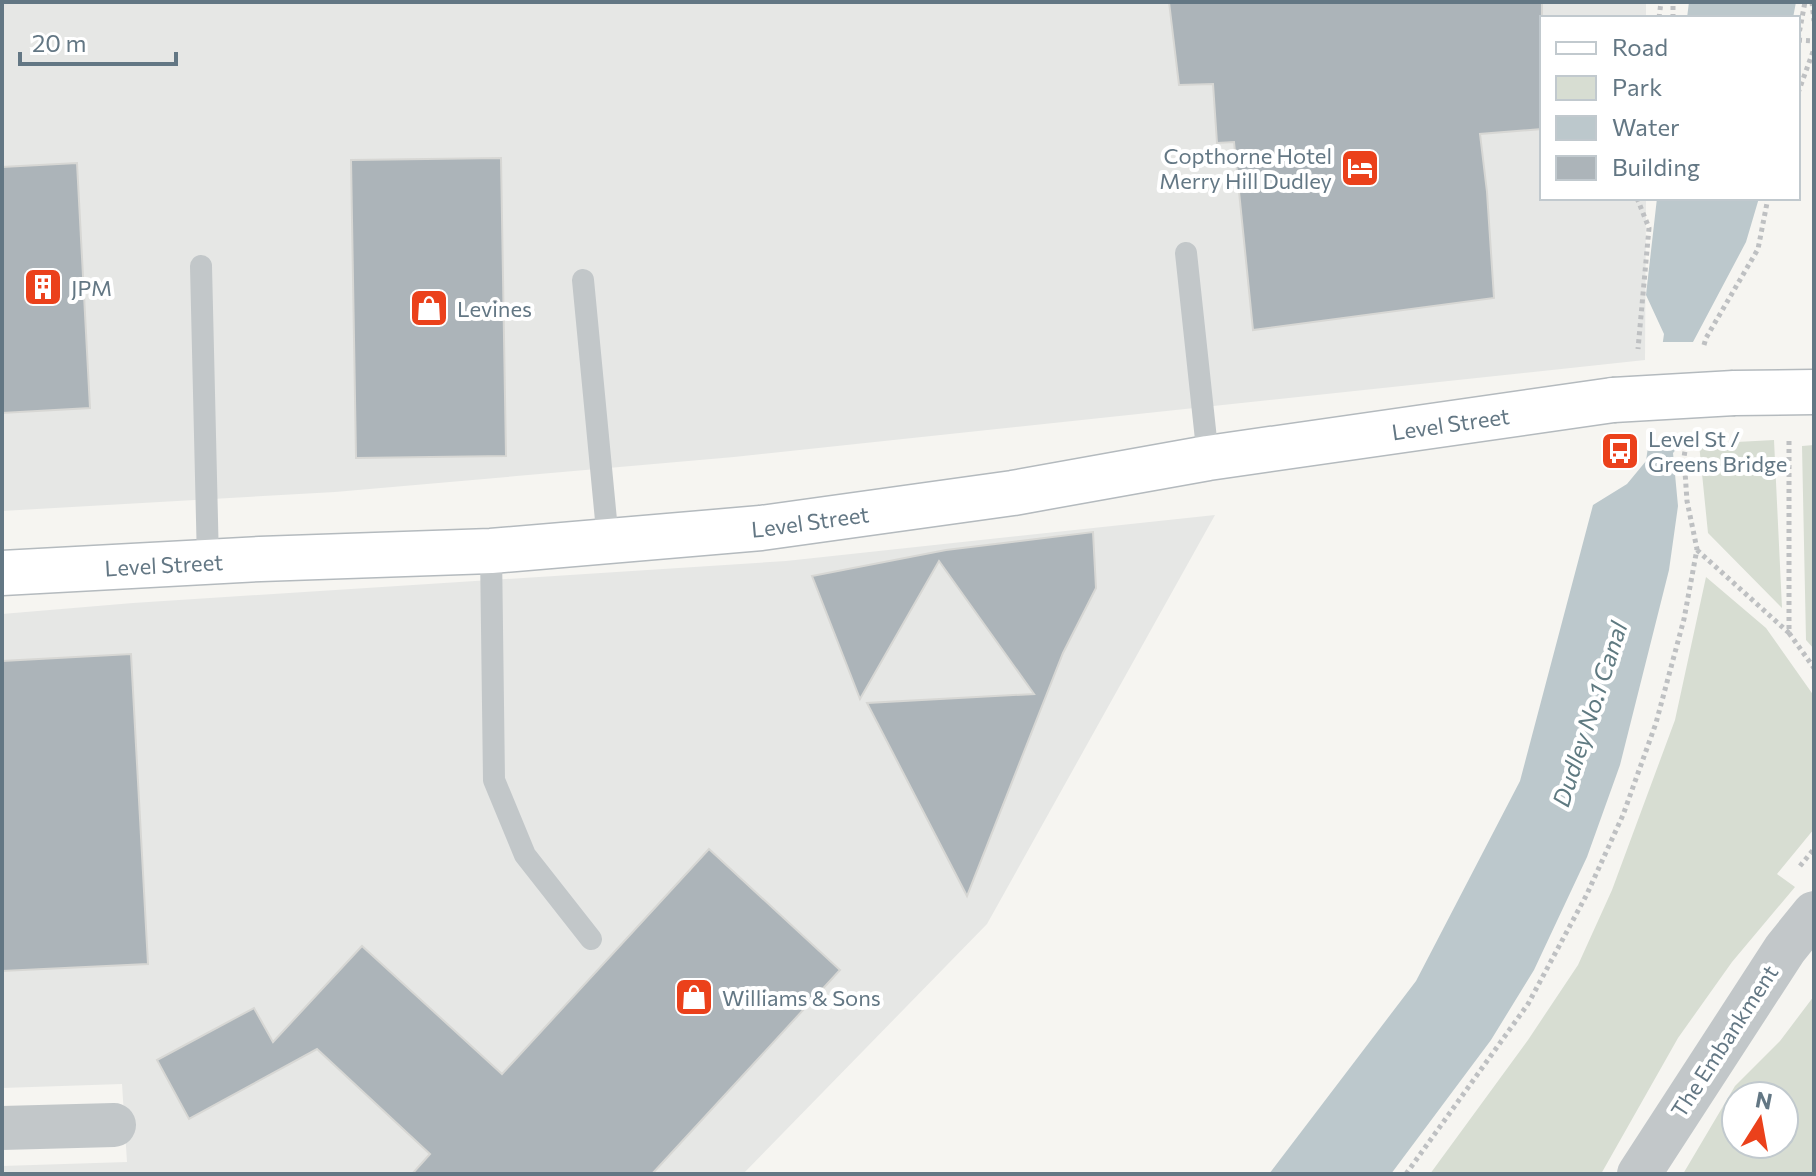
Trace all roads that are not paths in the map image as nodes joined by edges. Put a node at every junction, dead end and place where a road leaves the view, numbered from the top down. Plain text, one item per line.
1 (1186, 253) dead end
2 (201, 266) dead end
3 (583, 280) dead end
4 (1801, 393) edge
5 (1208, 458) junction
6 (608, 541) junction
7 (491, 551) junction
8 (208, 562) junction
9 (2, 573) edge
10 (1814, 913) edge
11 (591, 939) dead end
12 (114, 1125) dead end
13 (2, 1128) edge
14 (1639, 1174) edge

1 - 5 lane
2 - 8 lane
3 - 6 lane
4 - 5 street, Level Street, bridge
5 - 6 street, Level Street
6 - 7 street, Level Street
7 - 8 street, Level Street
7 - 11 lane
8 - 9 street, Level Street
10 - 14 street, The Embankment
12 - 13 street

